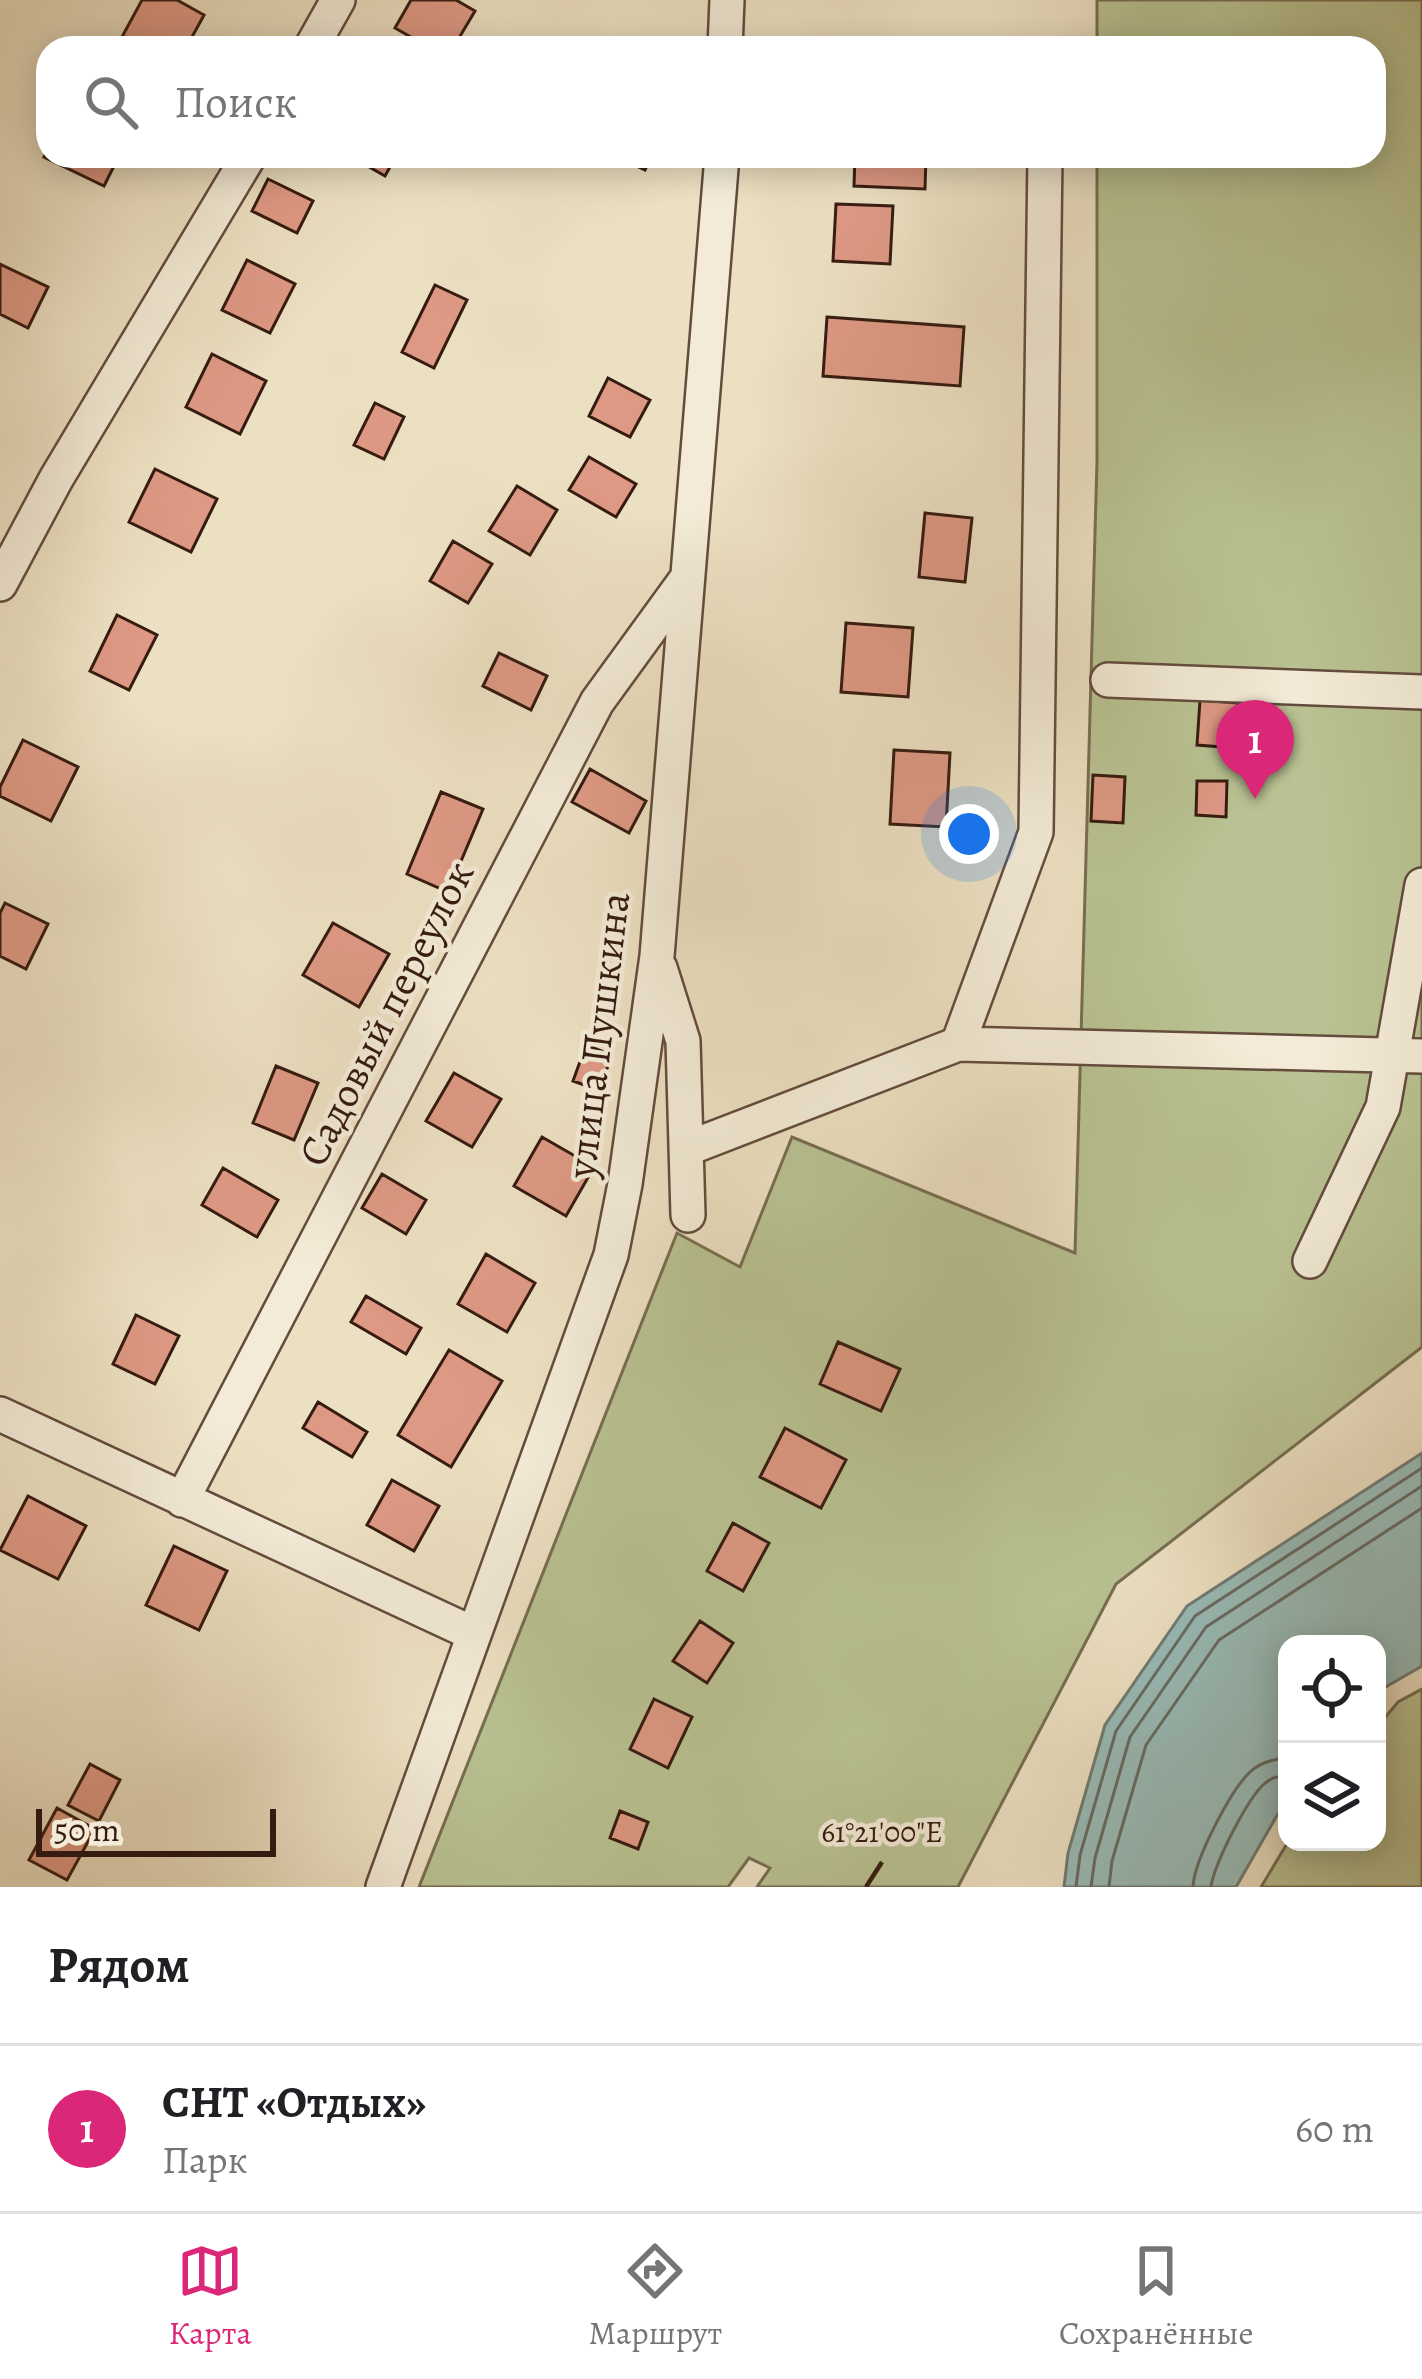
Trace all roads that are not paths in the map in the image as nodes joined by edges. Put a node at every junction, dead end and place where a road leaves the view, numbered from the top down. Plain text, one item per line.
1 (338, 0) edge
2 (727, 0) edge
3 (318, 36) edge
4 (726, 36) edge
5 (242, 168) edge
6 (721, 168) edge
7 (1045, 168) edge
8 (686, 580) junction
9 (0, 584) edge
10 (1108, 680) dead end
11 (1422, 692) edge
12 (1422, 885) edge
13 (657, 956) junction
14 (958, 1044) junction
15 (1407, 1056) edge
16 (686, 1149) junction
17 (688, 1215) dead end
18 (1310, 1261) dead end
19 (1, 1418) edge
20 (182, 1499) junction
21 (474, 1634) junction
22 (383, 1887) edge

1 - 3 street
2 - 4 street
5 - 9 street
6 - 8 street, улица Пушкина
7 - 14 street
8 - 13 street, улица Пушкина
8 - 20 street, Садовый переулок
10 - 11 street
12 - 15 street
13 - 16 street
13 - 21 street, улица Пушкина
14 - 15 street
14 - 16 street
15 - 18 street
16 - 17 street
19 - 20 street
20 - 21 street
21 - 22 street, улица Пушкина

